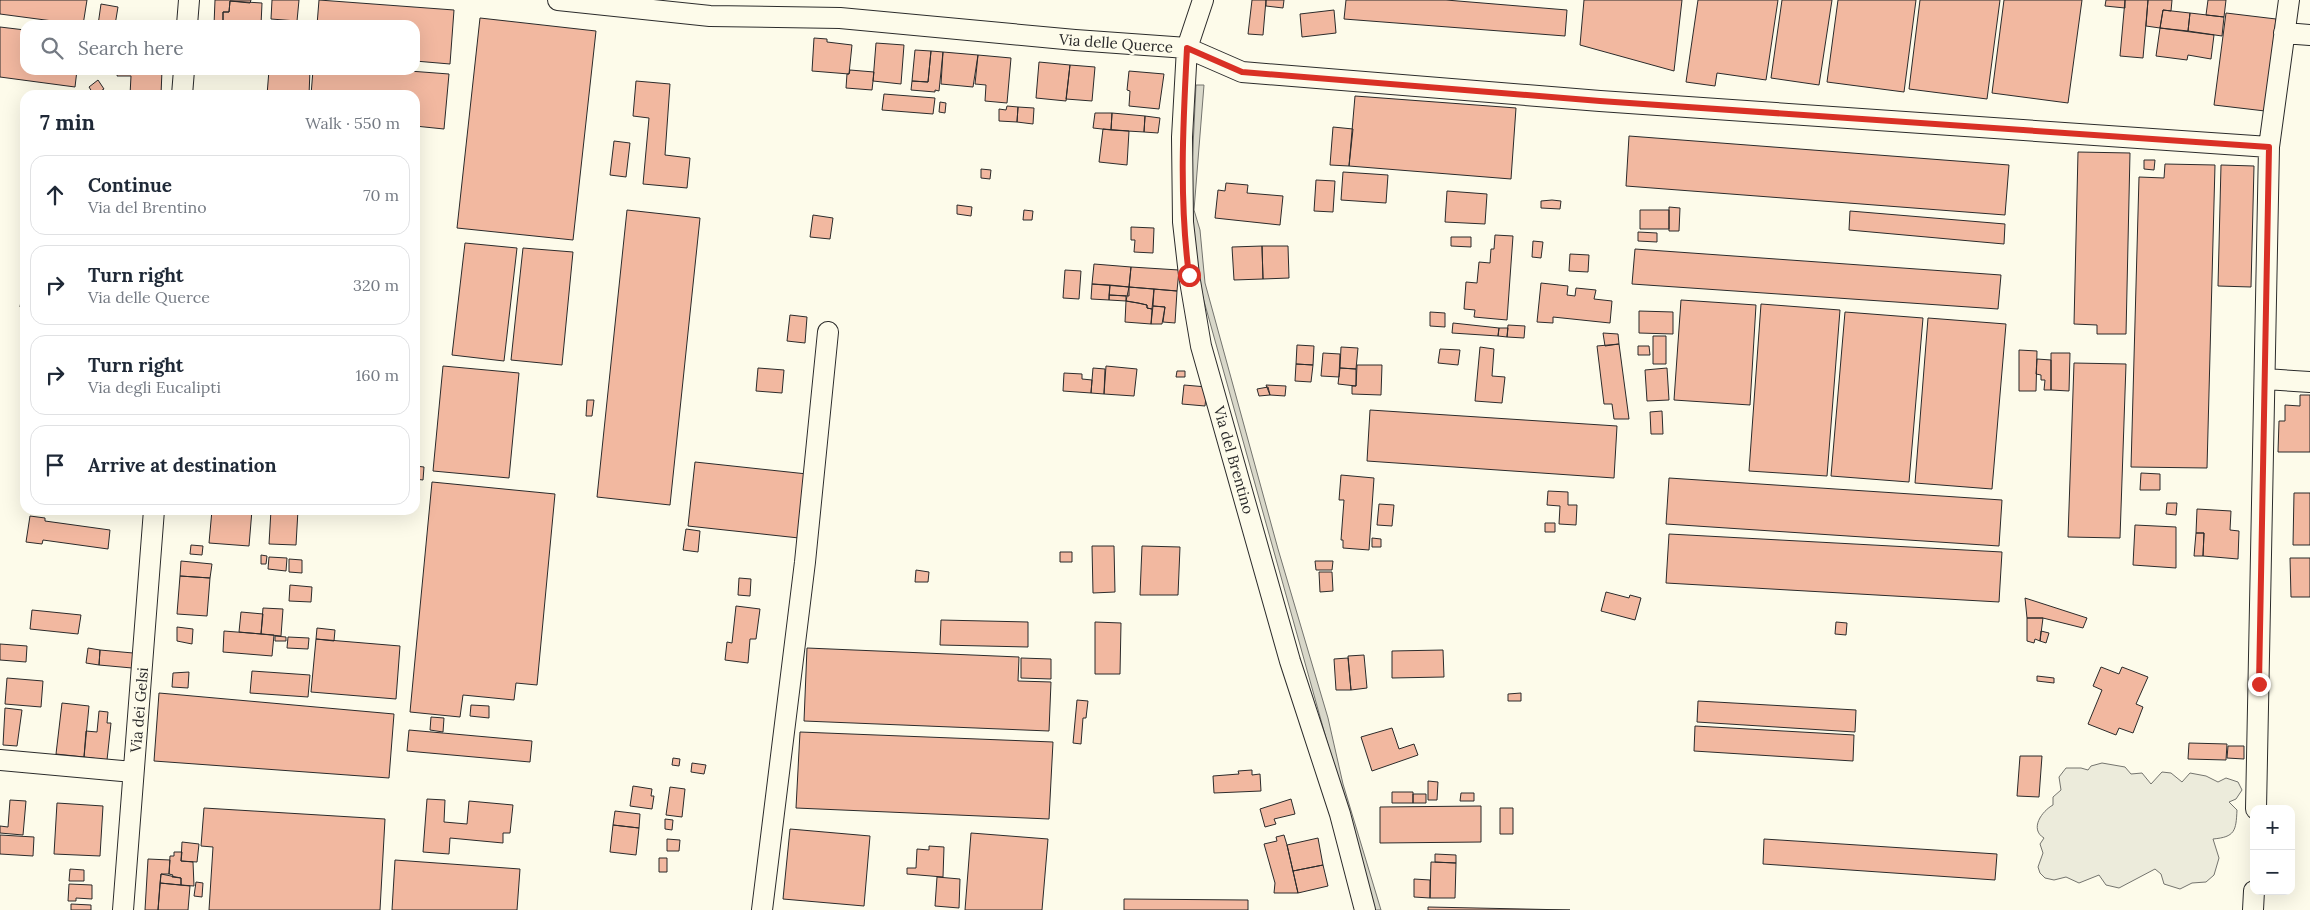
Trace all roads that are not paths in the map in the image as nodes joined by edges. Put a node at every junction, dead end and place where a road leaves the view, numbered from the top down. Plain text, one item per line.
1 (189, 0) edge
2 (558, 0) edge
3 (1203, 0) edge
4 (2289, 0) edge
5 (187, 20) edge
6 (2284, 33) junction
7 (2310, 35) edge
8 (1187, 48) junction
9 (184, 75) edge
10 (182, 90) edge
11 (2269, 147) junction
12 (828, 332) dead end
13 (2265, 379) junction
14 (2310, 382) edge
15 (154, 515) edge
16 (0, 760) edge
17 (133, 772) junction
18 (2256, 805) edge
19 (2254, 895) edge
20 (123, 910) edge
21 (762, 910) edge
22 (1366, 910) edge
23 (2254, 910) edge

1 - 5 street
2 - 8 street, Via delle Querce
3 - 8 street, Via del Brentino
4 - 6 street
6 - 7 street
6 - 11 street
8 - 11 street, Via delle Querce
8 - 22 street, Via del Brentino
9 - 10 street
11 - 13 street
12 - 21 street
13 - 14 street
13 - 18 street
15 - 17 street, Via dei Gelsi
16 - 17 street
17 - 20 street, Via dei Gelsi
19 - 23 street

